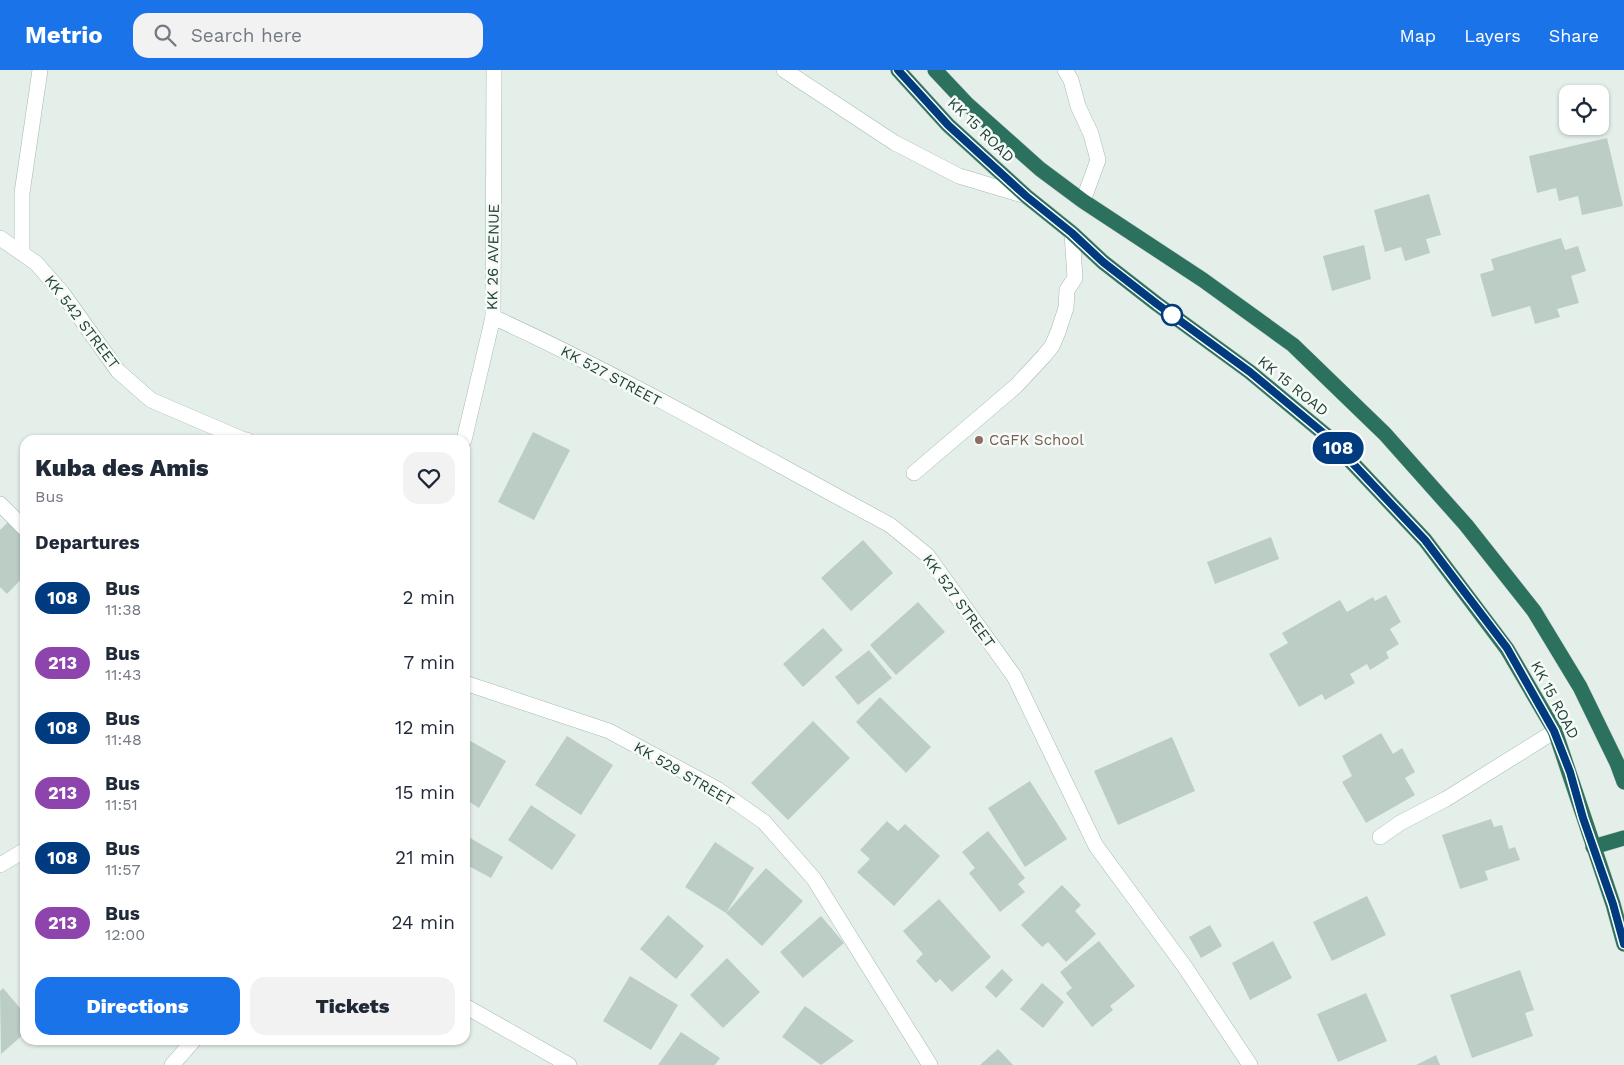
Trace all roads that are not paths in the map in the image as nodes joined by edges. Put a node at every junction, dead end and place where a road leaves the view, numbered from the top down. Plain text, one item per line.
1 (40, 70) edge
2 (494, 70) edge
3 (784, 70) edge
4 (898, 70) edge
5 (936, 70) edge
6 (1065, 70) edge
7 (1026, 196) junction
8 (1083, 201) junction
9 (1072, 233) junction
10 (0, 238) edge
11 (22, 254) junction
12 (492, 317) junction
13 (233, 435) edge
14 (465, 435) edge
15 (914, 473) dead end
16 (0, 504) edge
17 (20, 524) edge
18 (470, 685) edge
19 (1554, 731) junction
20 (1624, 782) edge
21 (1380, 837) dead end
22 (1624, 838) edge
23 (1593, 847) junction
24 (20, 853) edge
25 (0, 865) edge
26 (1624, 944) edge
27 (470, 1009) edge
28 (190, 1045) edge
29 (172, 1065) edge
30 (568, 1065) edge
31 (930, 1065) edge
32 (1250, 1065) edge

1 - 11 street
2 - 12 street, KK 26 AVENUE
3 - 7 street
4 - 7 highway, KK 15 ROAD
5 - 8 highway, KK 15 ROAD
6 - 8 street
7 - 9 highway, KK 15 ROAD
8 - 20 highway, KK 15 ROAD
9 - 15 street
9 - 19 highway, KK 15 ROAD
10 - 11 street, KK 542 STREET
11 - 13 street, KK 542 STREET
12 - 14 street, KK 26 AVENUE
12 - 32 street, KK 527 STREET
16 - 17 street
18 - 31 street, KK 529 STREET
19 - 21 street
19 - 23 highway, KK 15 ROAD
22 - 23 highway
23 - 26 highway, KK 15 ROAD
24 - 25 street
27 - 30 street
28 - 29 street

